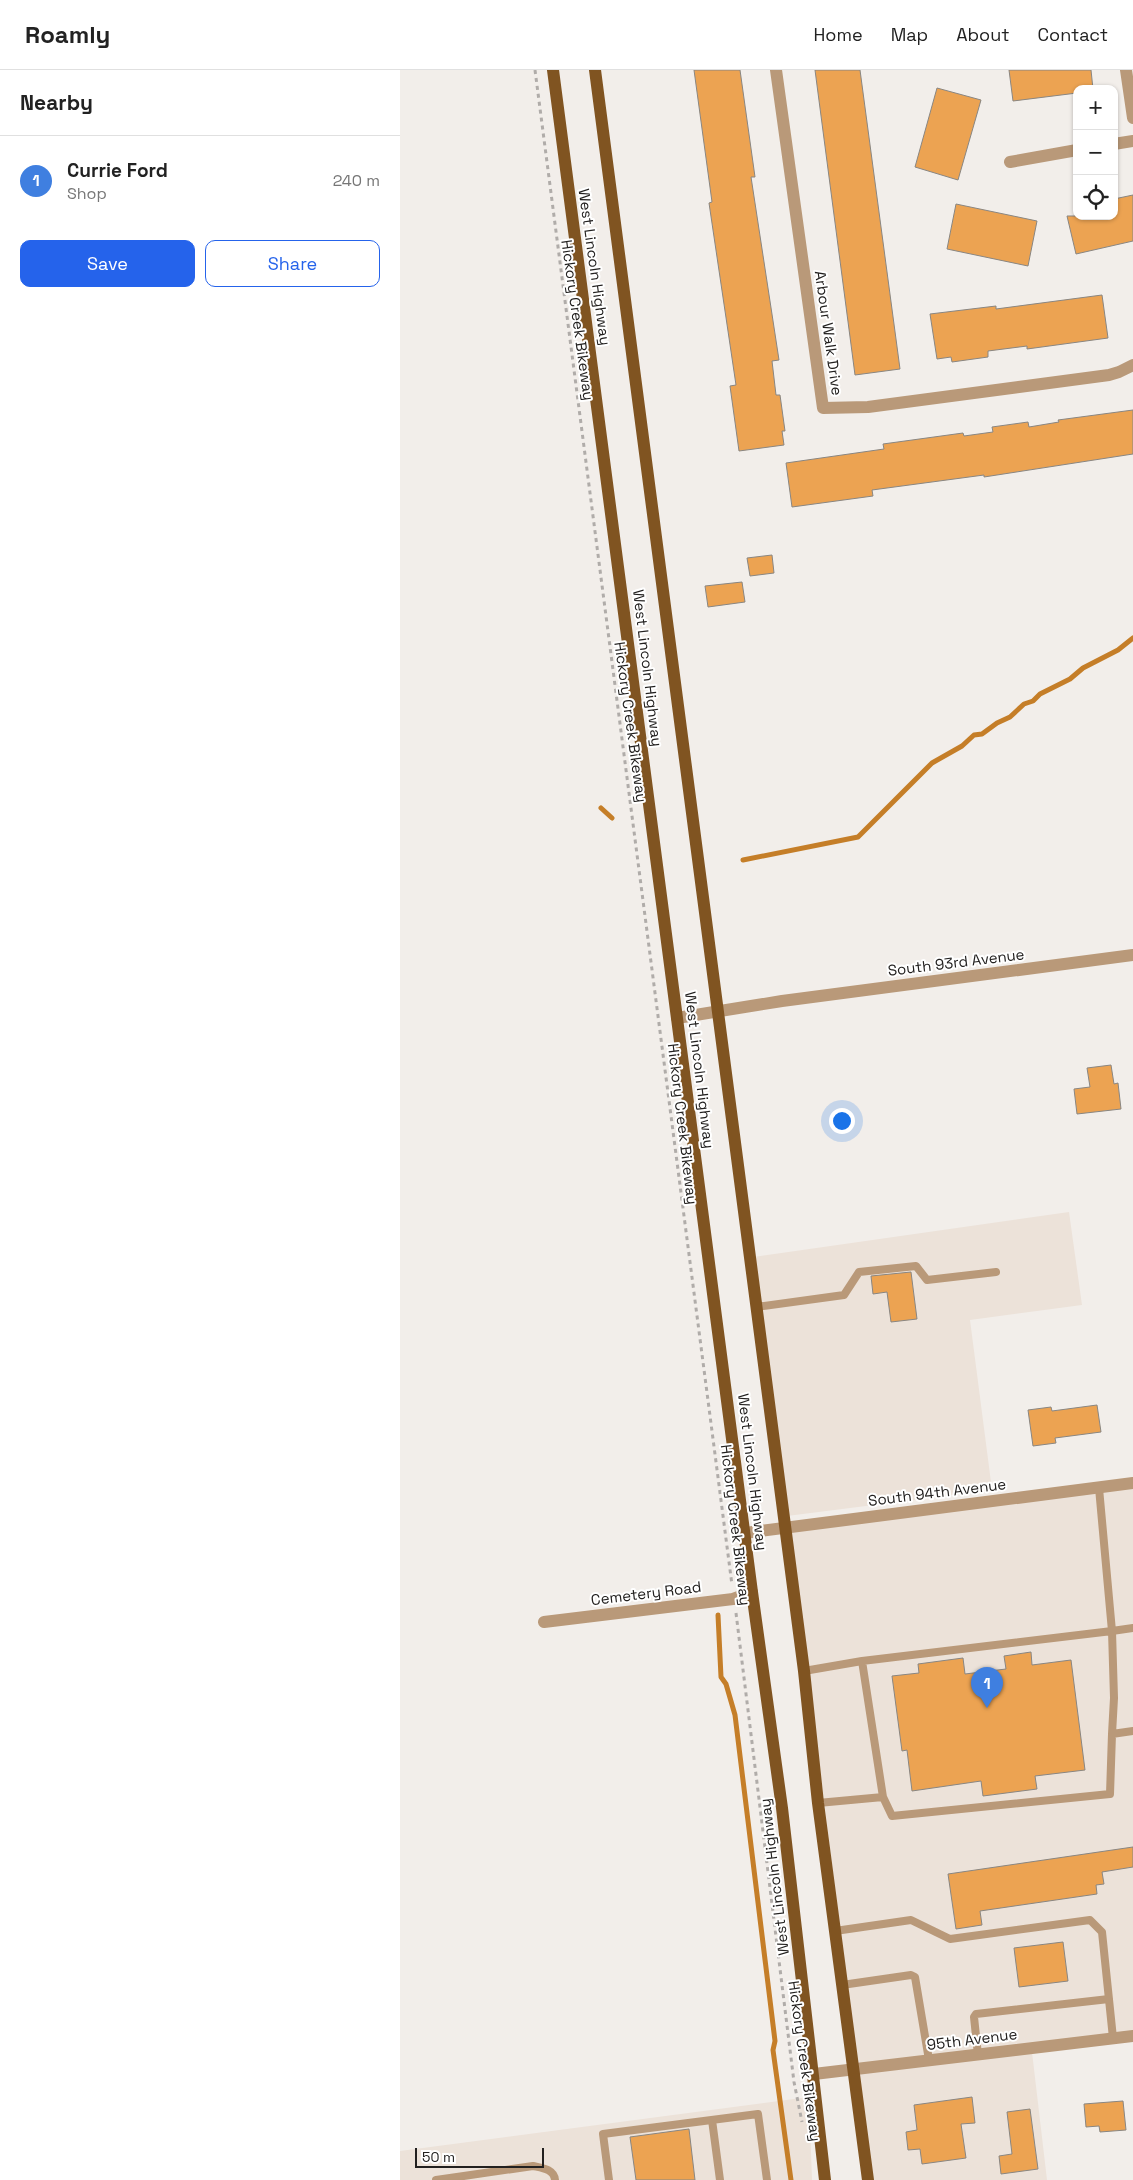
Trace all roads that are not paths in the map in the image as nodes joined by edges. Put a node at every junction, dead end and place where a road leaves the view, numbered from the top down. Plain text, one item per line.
1 (553, 70) edge
2 (595, 70) edge
3 (776, 70) edge
4 (1126, 70) edge
5 (1133, 118) edge
6 (1133, 141) edge
7 (1118, 143) edge
8 (1073, 151) edge
9 (1010, 162) dead end
10 (1133, 365) edge
11 (1133, 955) edge
12 (717, 1011) junction
13 (677, 1018) junction
14 (996, 1272) dead end
15 (756, 1306) junction
16 (1133, 1483) edge
17 (1099, 1488) junction
18 (785, 1528) junction
19 (744, 1533) junction
20 (752, 1592) junction
21 (544, 1622) dead end
22 (1133, 1628) edge
23 (1112, 1631) junction
24 (862, 1661) junction
25 (804, 1671) junction
26 (1133, 1731) edge
27 (1112, 1734) junction
28 (883, 1797) junction
29 (818, 1803) junction
30 (834, 1931) junction
31 (842, 1985) junction
32 (1109, 1998) junction
33 (1133, 2036) edge
34 (1113, 2038) junction
35 (978, 2055) junction
36 (929, 2060) junction
37 (853, 2070) junction
38 (814, 2074) junction
39 (712, 2120) junction
40 (464, 2178) edge
41 (436, 2180) edge
42 (555, 2180) edge
43 (609, 2180) edge
44 (720, 2180) edge
45 (767, 2180) edge
46 (825, 2180) edge
47 (868, 2180) edge

1 - 13 main road, West Lincoln Highway
2 - 12 main road, West Lincoln Highway
3 - 10 street, Arbour Walk Drive
4 - 5 street
6 - 7 street
8 - 9 street
11 - 12 street, South 93rd Avenue
12 - 13 street, South 93rd Avenue
12 - 15 main road, West Lincoln Highway
13 - 19 main road, West Lincoln Highway
14 - 15 lane
15 - 18 main road, West Lincoln Highway
16 - 17 street, South 94th Avenue
17 - 18 street, South 94th Avenue
17 - 23 lane
18 - 19 street, South 94th Avenue
18 - 25 main road, West Lincoln Highway
19 - 20 main road, West Lincoln Highway
20 - 21 street, Cemetery Road
20 - 38 main road, West Lincoln Highway
22 - 23 lane
23 - 24 lane
23 - 27 lane
24 - 25 lane
24 - 28 lane
25 - 29 main road, West Lincoln Highway
26 - 27 lane
27 - 28 lane
28 - 29 lane
29 - 30 main road, West Lincoln Highway
30 - 31 main road, West Lincoln Highway
30 - 32 lane
31 - 36 lane
31 - 37 main road, West Lincoln Highway
32 - 34 lane
32 - 35 lane
33 - 34 street, 95th Avenue
34 - 35 street, 95th Avenue
35 - 36 street, 95th Avenue
36 - 37 street, 95th Avenue
37 - 38 street, 95th Avenue
37 - 47 main road, West Lincoln Highway
38 - 46 main road, West Lincoln Highway
39 - 43 lane
39 - 44 lane
39 - 45 lane
40 - 41 lane
40 - 42 lane

